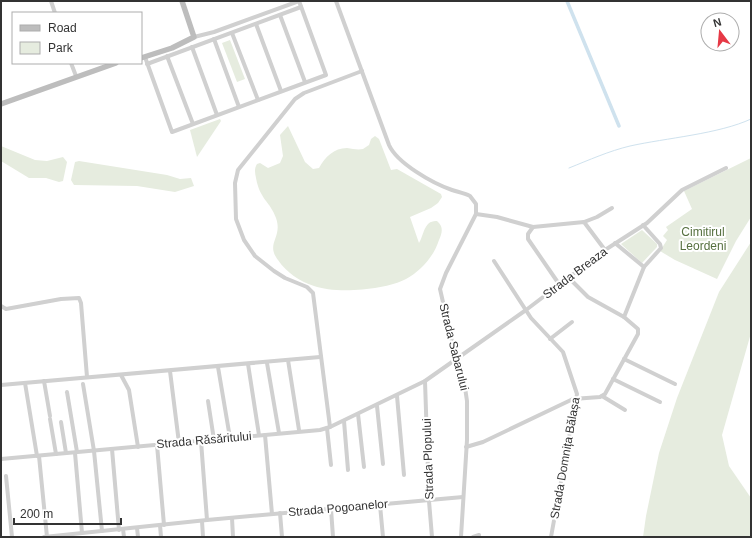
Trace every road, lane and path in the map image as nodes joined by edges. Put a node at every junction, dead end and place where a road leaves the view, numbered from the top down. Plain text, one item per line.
1 (51, 1) edge
2 (182, 1) edge
3 (336, 1) edge
4 (294, 2) edge
5 (301, 7) junction
6 (55, 12) edge
7 (280, 15) junction
8 (256, 24) junction
9 (227, 28) junction
10 (231, 33) junction
11 (194, 37) junction
12 (214, 39) junction
13 (192, 47) junction
14 (167, 56) junction
15 (143, 58) edge
16 (71, 64) edge
17 (113, 64) edge
18 (147, 64) junction
19 (362, 71) junction
20 (76, 76) junction
21 (305, 82) junction
22 (281, 92) junction
23 (258, 100) junction
24 (1, 104) edge
25 (240, 107) junction
26 (217, 115) junction
27 (193, 124) junction
28 (726, 168) dead end
29 (612, 208) dead end
30 (476, 214) junction
31 (584, 222) junction
32 (643, 225) junction
33 (533, 227) junction
34 (615, 243) junction
35 (605, 250) junction
36 (494, 261) dead end
37 (644, 267) junction
38 (568, 277) junction
39 (559, 284) junction
40 (1, 306) edge
41 (526, 310) junction
42 (624, 317) junction
43 (572, 322) dead end
44 (550, 339) junction
45 (320, 357) junction
46 (456, 359) junction
47 (624, 359) junction
48 (288, 360) junction
49 (267, 363) junction
50 (248, 364) junction
51 (218, 366) junction
52 (170, 371) junction
53 (121, 375) junction
54 (87, 377) junction
55 (613, 379) junction
56 (424, 381) junction
57 (44, 382) junction
58 (25, 383) junction
59 (83, 384) dead end
60 (675, 384) dead end
61 (1, 385) edge
62 (67, 392) dead end
63 (397, 396) junction
64 (602, 396) junction
65 (577, 398) junction
66 (208, 401) dead end
67 (660, 402) dead end
68 (377, 406) junction
69 (625, 410) dead end
70 (358, 414) junction
71 (344, 421) junction
72 (61, 422) dead end
73 (329, 428) junction
74 (299, 430) junction
75 (279, 433) junction
76 (265, 434) junction
77 (260, 435) junction
78 (230, 438) junction
79 (214, 440) junction
80 (201, 441) junction
81 (179, 443) junction
82 (157, 445) junction
83 (138, 447) junction
84 (466, 447) junction
85 (112, 449) junction
86 (94, 451) junction
87 (76, 453) junction
88 (56, 454) junction
89 (66, 454) junction
90 (38, 456) junction
91 (1, 459) edge
92 (383, 464) dead end
93 (331, 465) dead end
94 (364, 467) dead end
95 (348, 470) dead end
96 (404, 475) dead end
97 (6, 476) dead end
98 (463, 497) junction
99 (429, 501) junction
100 (380, 505) junction
101 (331, 509) junction
102 (280, 513) junction
103 (272, 514) junction
104 (232, 518) junction
105 (207, 520) junction
106 (202, 521) junction
107 (162, 525) junction
108 (137, 528) junction
109 (121, 530) junction
110 (99, 532) junction
111 (82, 533) junction
112 (75, 535) edge
113 (479, 535) dead end
114 (12, 537) edge
115 (44, 537) edge
116 (47, 537) edge
117 (97, 537) edge
118 (124, 537) edge
119 (138, 537) edge
120 (161, 537) edge
121 (203, 537) edge
122 (233, 537) edge
123 (282, 537) edge
124 (334, 537) edge
125 (383, 537) edge
126 (432, 537) edge
127 (461, 537) edge
128 (473, 537) edge
129 (551, 537) edge

1 - 6 street
2 - 11 street
3 - 19 street
4 - 5 street
4 - 9 street
5 - 7 street
5 - 21 street
7 - 8 street
7 - 21 street
8 - 10 street
8 - 22 street
9 - 10 street
9 - 11 street
10 - 12 street
10 - 23 street
11 - 15 street
12 - 13 street
12 - 25 street
13 - 14 street
13 - 26 street
14 - 18 street
14 - 27 street
15 - 18 street
16 - 20 street
17 - 20 street
18 - 27 street
19 - 30 street
19 - 45 street
20 - 24 street
21 - 22 street
22 - 23 street
23 - 25 street
25 - 26 street
26 - 27 street
28 - 32 street, Strada Breaza
29 - 31 street
30 - 33 street
30 - 46 street, Strada Sabarului
31 - 33 street
31 - 35 street
32 - 34 street, Strada Breaza
32 - 37 street
33 - 39 street
34 - 35 street, Strada Breaza
34 - 37 street
35 - 38 street, Strada Breaza
36 - 41 street, Strada Domnița Bălașa
37 - 42 street
38 - 39 street, Strada Breaza
38 - 42 street
39 - 41 street, Strada Breaza
40 - 54 street
41 - 44 street, Strada Domnița Bălașa
41 - 46 street, Strada Breaza
42 - 47 street
43 - 44 street
44 - 65 street, Strada Domnița Bălașa
45 - 48 street
45 - 73 street
46 - 56 street, Strada Breaza
46 - 84 street, Strada Sabarului
47 - 55 street
47 - 60 street
48 - 49 street
48 - 74 street
49 - 50 street
49 - 75 street
50 - 51 street
50 - 77 street
51 - 52 street
51 - 78 street
52 - 53 street
52 - 81 street
53 - 54 street
53 - 83 street
54 - 57 street
55 - 64 street
55 - 67 street
56 - 63 street, Strada Răsăritului
56 - 99 street, Strada Plopului
57 - 58 street
57 - 88 street
58 - 61 street
58 - 90 street
59 - 86 street
62 - 87 street
63 - 68 street, Strada Răsăritului
63 - 96 street
64 - 65 street
64 - 69 street
65 - 84 street
65 - 129 street, Strada Domnița Bălașa
66 - 79 street
68 - 70 street, Strada Răsăritului
68 - 92 street
70 - 71 street, Strada Răsăritului
70 - 94 street
71 - 73 street, Strada Răsăritului
71 - 95 street
72 - 89 street
73 - 74 street, Strada Răsăritului
73 - 93 street
74 - 75 street, Strada Răsăritului
75 - 76 street, Strada Răsăritului
76 - 77 street, Strada Răsăritului
76 - 103 street
77 - 78 street, Strada Răsăritului
78 - 79 street, Strada Răsăritului
79 - 80 street, Strada Răsăritului
80 - 81 street, Strada Răsăritului
80 - 105 street
81 - 82 street, Strada Răsăritului
82 - 83 street, Strada Răsăritului
82 - 107 street
83 - 85 street, Strada Răsăritului
84 - 98 street, Strada Sabarului
85 - 86 street, Strada Răsăritului
85 - 109 street
86 - 87 street, Strada Răsăritului
86 - 110 street
87 - 89 street, Strada Răsăritului
87 - 111 street
88 - 89 street, Strada Răsăritului
88 - 90 street, Strada Răsăritului
90 - 91 street, Strada Răsăritului
90 - 116 street
97 - 114 street
98 - 99 street, Strada Pogoanelor
98 - 127 street, Strada Sabarului
99 - 100 street, Strada Pogoanelor
99 - 126 street, Strada Plopului
100 - 101 street, Strada Pogoanelor
100 - 125 street
101 - 102 street, Strada Pogoanelor
101 - 124 street
102 - 103 street, Strada Pogoanelor
102 - 123 street
103 - 104 street, Strada Pogoanelor
104 - 105 street, Strada Pogoanelor
104 - 122 street
105 - 106 street, Strada Pogoanelor
106 - 107 street, Strada Pogoanelor
106 - 121 street
107 - 108 street, Strada Pogoanelor
107 - 120 street
108 - 109 street, Strada Pogoanelor
108 - 119 street
109 - 110 street, Strada Pogoanelor
109 - 118 street
110 - 111 street, Strada Pogoanelor
110 - 117 street
111 - 112 street, Strada Pogoanelor
112 - 116 street, Strada Pogoanelor
113 - 128 street
115 - 116 street, Strada Pogoanelor

